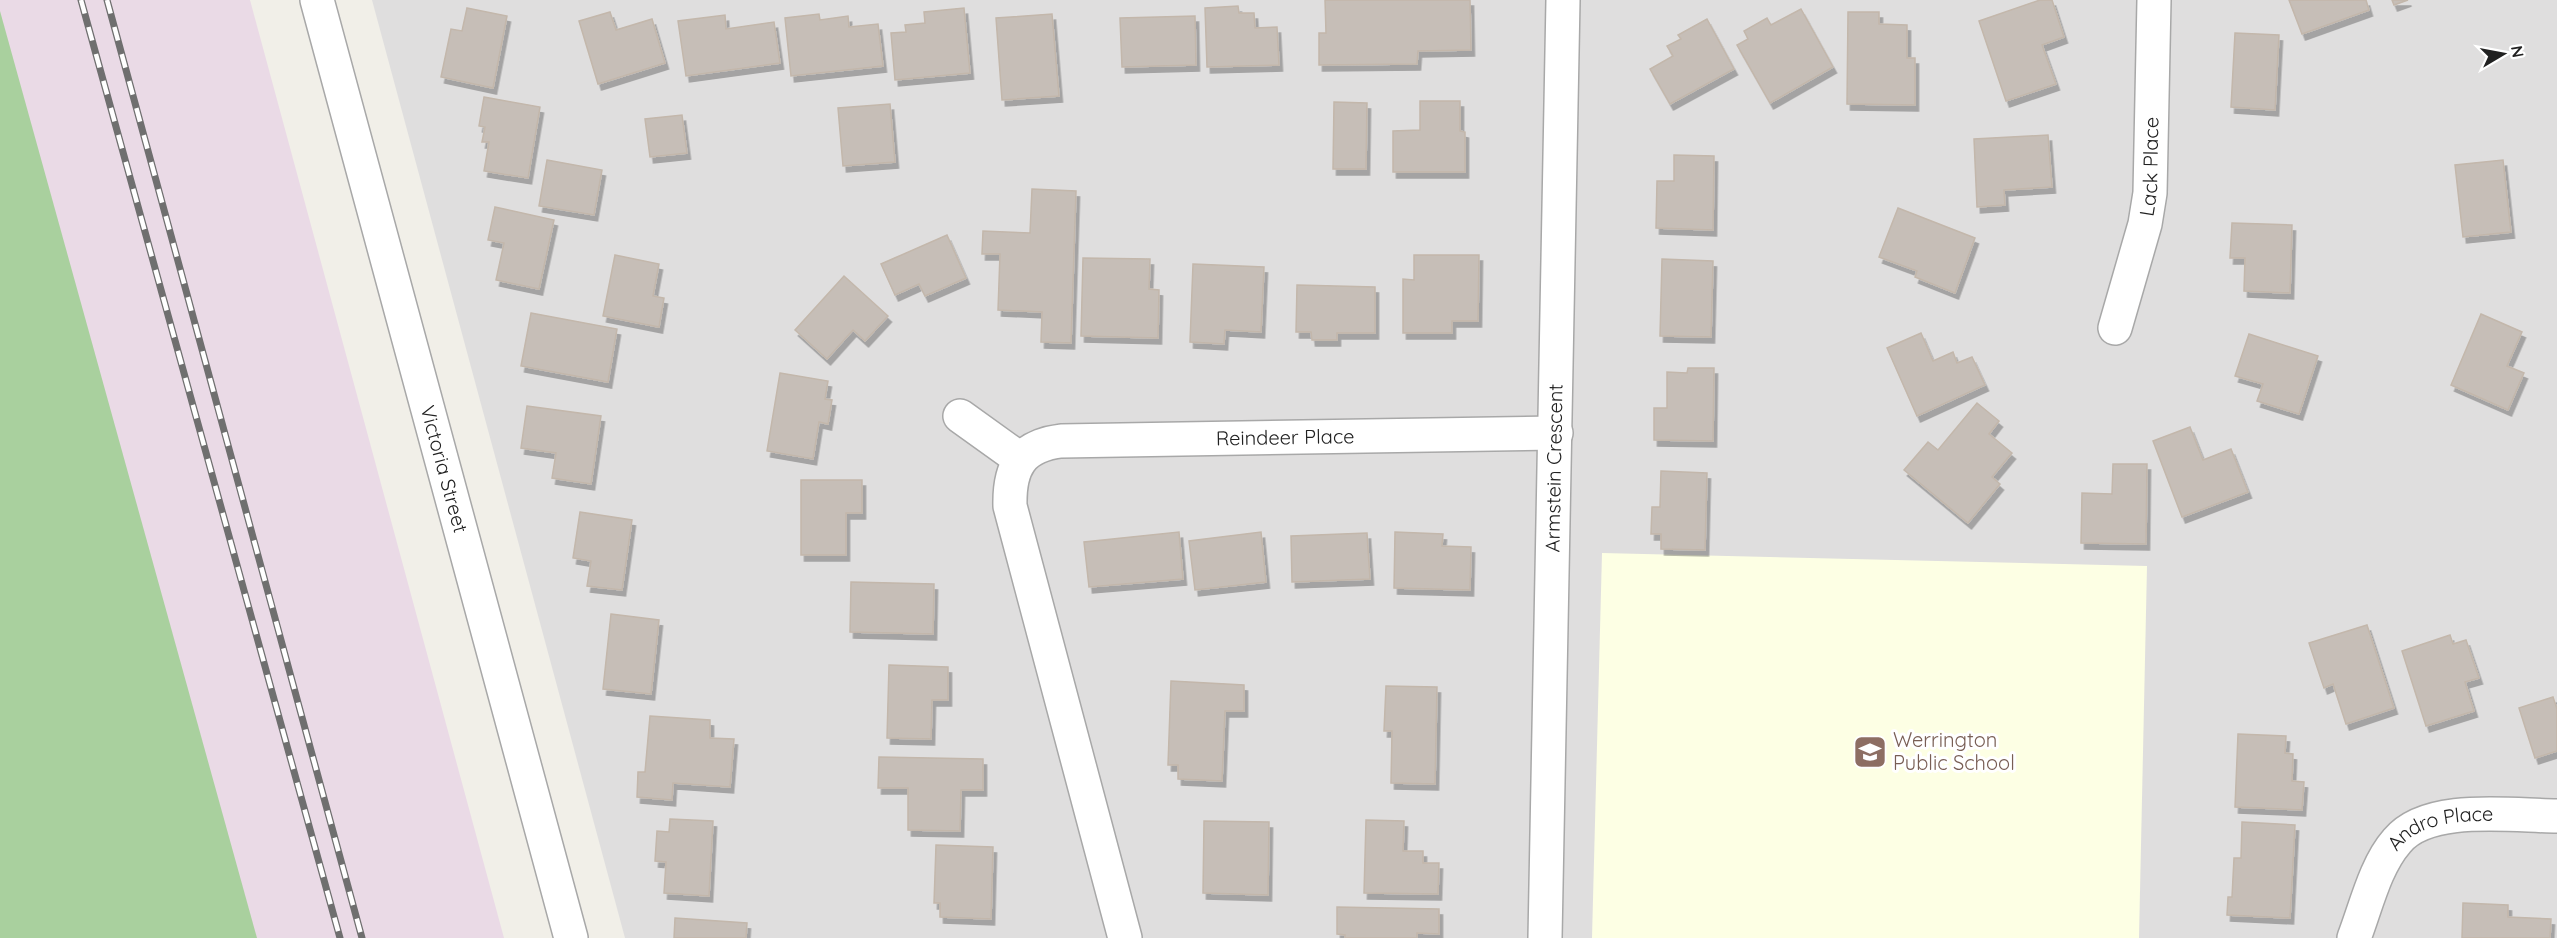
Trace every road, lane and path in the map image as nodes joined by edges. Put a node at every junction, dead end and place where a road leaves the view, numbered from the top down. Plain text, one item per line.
1 (317, 0) edge
2 (1563, 0) edge
3 (2154, 0) edge
4 (2115, 328) dead end
5 (960, 416) dead end
6 (1556, 434) junction
7 (1020, 459) junction
8 (2557, 816) edge
9 (571, 938) edge
10 (1125, 938) edge
11 (1545, 938) edge
12 (2354, 938) edge

1 - 9 street, Victoria Street
2 - 6 street, Armstein Crescent
3 - 4 street, Lack Place
5 - 7 street
6 - 7 street, Reindeer Place
6 - 11 street, Armstein Crescent
7 - 10 street
8 - 12 street, Andro Place

